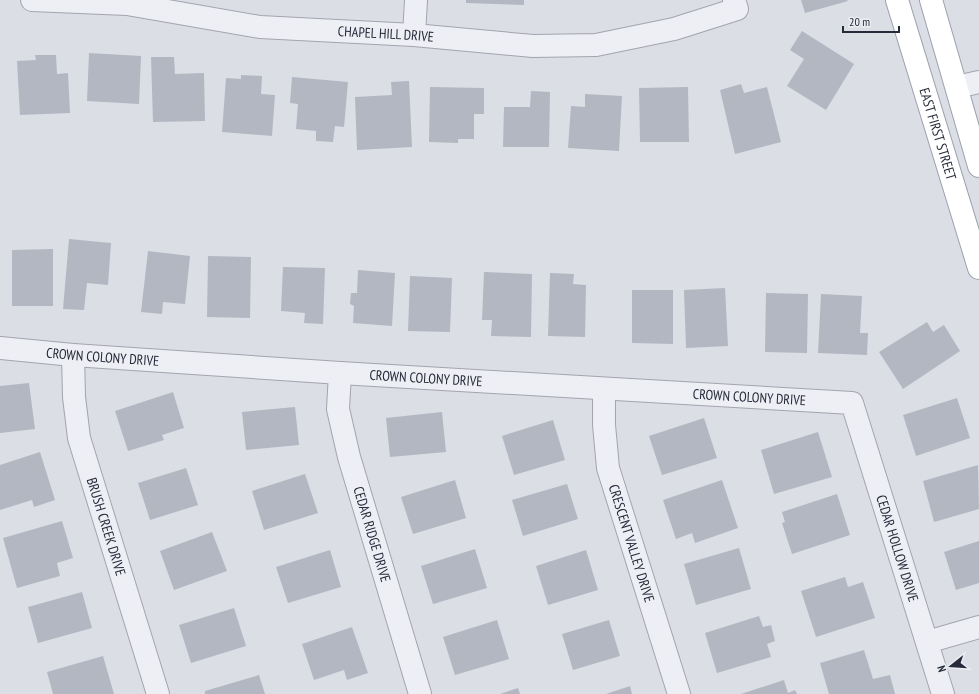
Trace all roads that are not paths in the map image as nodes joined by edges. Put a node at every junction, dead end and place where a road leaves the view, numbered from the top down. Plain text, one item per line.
1 (32, 0) edge
2 (416, 0) edge
3 (897, 0) edge
4 (932, 0) edge
5 (144, 3) edge
6 (735, 5) edge
7 (414, 36) junction
8 (979, 82) edge
9 (956, 87) junction
10 (926, 97) junction
11 (979, 166) edge
12 (979, 268) edge
13 (0, 348) edge
14 (73, 355) junction
15 (340, 373) junction
16 (604, 388) junction
17 (852, 403) joint
18 (979, 627) edge
19 (927, 642) junction
20 (158, 694) edge
21 (420, 694) edge
22 (679, 694) edge
23 (943, 694) edge

1 - 5 street, CHAPEL HILL DRIVE
2 - 7 street
3 - 10 main road, EAST FIRST STREET
4 - 9 main road
5 - 7 street, CHAPEL HILL DRIVE
6 - 7 street, CHAPEL HILL DRIVE
8 - 9 street
9 - 10 main road
9 - 11 main road
10 - 12 main road, EAST FIRST STREET
13 - 14 street, CROWN COLONY DRIVE
14 - 15 street, CROWN COLONY DRIVE
14 - 20 street, BRUSH CREEK DRIVE
15 - 16 street, CROWN COLONY DRIVE
15 - 21 street, CEDAR RIDGE DRIVE
16 - 17 street, CROWN COLONY DRIVE
16 - 22 street, CRESCENT VALLEY DRIVE
17 - 19 street, CEDAR HOLLOW DRIVE
18 - 19 street
19 - 23 street, CEDAR HOLLOW DRIVE

